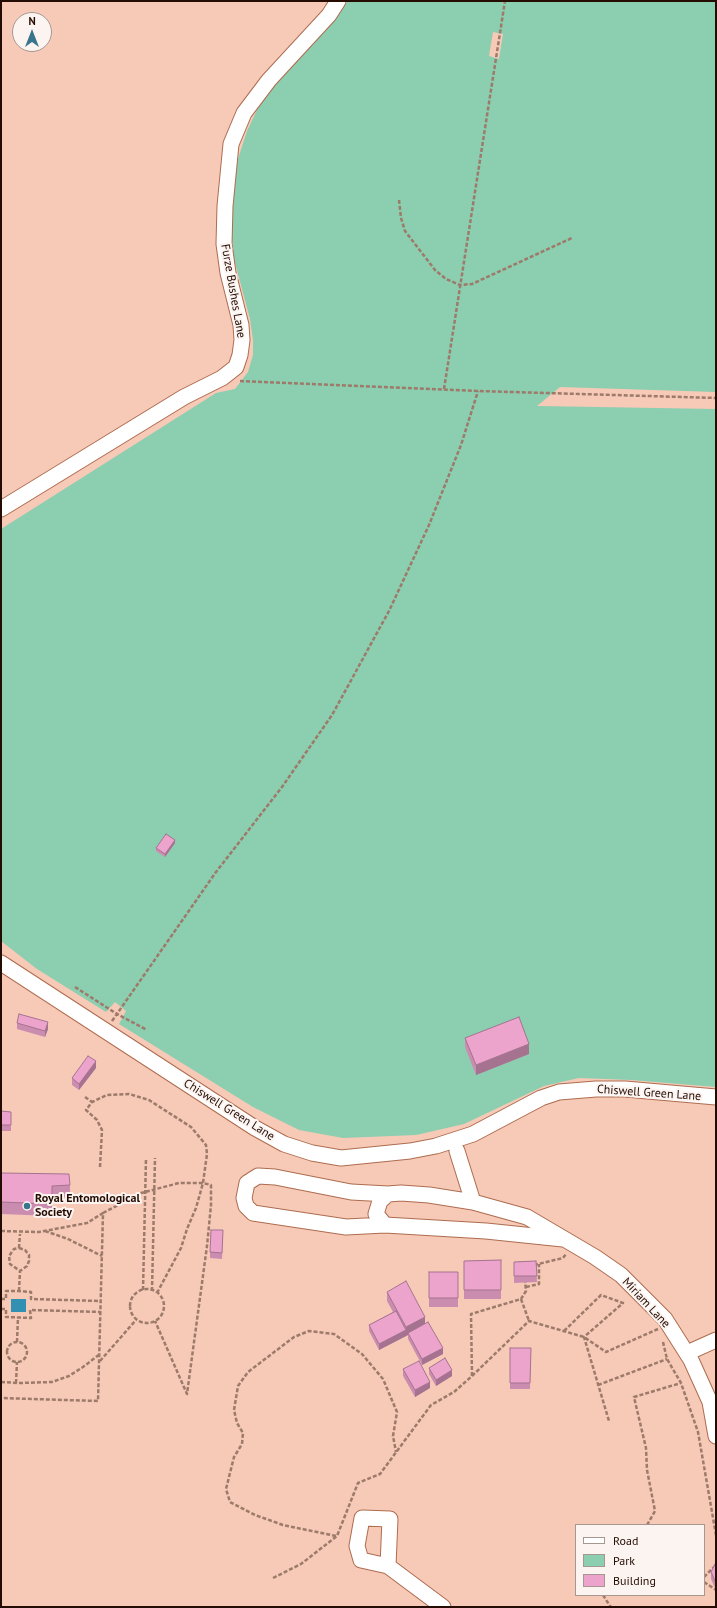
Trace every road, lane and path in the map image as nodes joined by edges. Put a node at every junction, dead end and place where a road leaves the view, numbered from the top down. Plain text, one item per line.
1 (338, 1) edge
2 (504, 1) edge
3 (399, 200) dead end
4 (572, 238) dead end
5 (460, 285) junction
6 (222, 378) junction
7 (444, 389) junction
8 (478, 390) junction
9 (716, 398) edge
10 (1, 509) edge
11 (1, 963) edge
12 (75, 987) dead end
13 (117, 1014) junction
14 (106, 1030) junction
15 (147, 1030) dead end
16 (85, 1098) dead end
17 (716, 1098) edge
18 (92, 1102) junction
19 (457, 1151) dead end
20 (146, 1158) dead end
21 (156, 1158) dead end
22 (100, 1167) dead end
23 (203, 1183) junction
24 (155, 1189) junction
25 (145, 1191) junction
26 (388, 1194) junction
27 (472, 1202) junction
28 (103, 1213) junction
29 (385, 1225) junction
30 (1, 1231) edge
31 (44, 1231) junction
32 (20, 1234) dead end
33 (570, 1242) junction
34 (20, 1248) junction
35 (102, 1256) junction
36 (539, 1264) junction
37 (532, 1266) edge
38 (20, 1271) junction
39 (525, 1275) edge
40 (526, 1286) junction
41 (143, 1290) junction
42 (152, 1290) junction
43 (19, 1291) junction
44 (156, 1293) junction
45 (1, 1299) edge
46 (521, 1299) junction
47 (101, 1301) junction
48 (1, 1309) edge
49 (6, 1312) junction
50 (101, 1312) junction
51 (1, 1314) edge
52 (18, 1317) junction
53 (136, 1320) junction
54 (155, 1321) junction
55 (529, 1321) junction
56 (659, 1329) dead end
57 (563, 1331) junction
58 (584, 1337) junction
59 (661, 1337) dead end
60 (716, 1340) edge
61 (17, 1342) junction
62 (687, 1353) junction
63 (100, 1354) junction
64 (667, 1359) junction
65 (17, 1362) junction
66 (100, 1362) junction
67 (472, 1376) junction
68 (1, 1382) edge
69 (16, 1383) junction
70 (681, 1383) junction
71 (598, 1385) junction
72 (1, 1398) edge
73 (608, 1421) dead end
74 (716, 1436) edge
75 (397, 1452) junction
76 (648, 1524) edge
77 (716, 1535) edge
78 (337, 1536) junction
79 (716, 1565) edge
80 (388, 1566) dead end
81 (705, 1576) edge
82 (273, 1578) dead end
83 (705, 1583) edge
84 (716, 1590) edge
85 (604, 1596) edge
86 (443, 1607) edge
87 (612, 1607) edge

1 - 6 street, Furze Bushes Lane
2 - 5 path
3 - 5 path
4 - 5 path
5 - 7 path
6 - 7 path
6 - 10 street, Furze Bushes Lane
7 - 8 path
8 - 9 path
8 - 13 path
11 - 14 street, Chiswell Green Lane
12 - 13 path
13 - 14 path
13 - 15 path
14 - 17 street, Chiswell Green Lane
16 - 18 path
18 - 22 path
18 - 23 path
19 - 27 street
20 - 25 path
21 - 24 path
23 - 24 path
23 - 44 path
23 - 54 path
24 - 25 path
24 - 42 path
25 - 28 path
25 - 41 path
26 - 27 street, Miriam Lane
26 - 29 street
26 - 29 street, Miriam Lane
27 - 33 street, Miriam Lane
28 - 31 path
28 - 35 path
29 - 33 street
30 - 31 path
31 - 35 path
32 - 34 path
33 - 36 path
33 - 62 street, Miriam Lane
34 - 38 path
34 - 38 path
35 - 47 path
36 - 37 path
36 - 40 path
38 - 43 path
39 - 40 path
40 - 46 path
41 - 42 path
41 - 53 path
42 - 44 path
43 - 45 path
43 - 47 path
44 - 54 path
46 - 55 path
46 - 67 path
47 - 50 path
48 - 49 path
49 - 51 path
49 - 52 path
50 - 52 path
50 - 63 path
52 - 61 path
53 - 54 path
53 - 66 path
55 - 57 path
55 - 67 path
56 - 58 path
57 - 58 path
57 - 58 path
58 - 71 path
59 - 64 path
60 - 62 street
61 - 65 path
61 - 65 path
62 - 74 street, Miriam Lane
63 - 66 path
63 - 69 path
64 - 70 path
64 - 71 path
65 - 69 path
66 - 72 path
67 - 75 path
68 - 69 path
70 - 76 path
70 - 77 path
71 - 73 path
75 - 78 path
75 - 78 path
78 - 82 path
79 - 81 path
80 - 86 street
83 - 84 path
85 - 87 path

